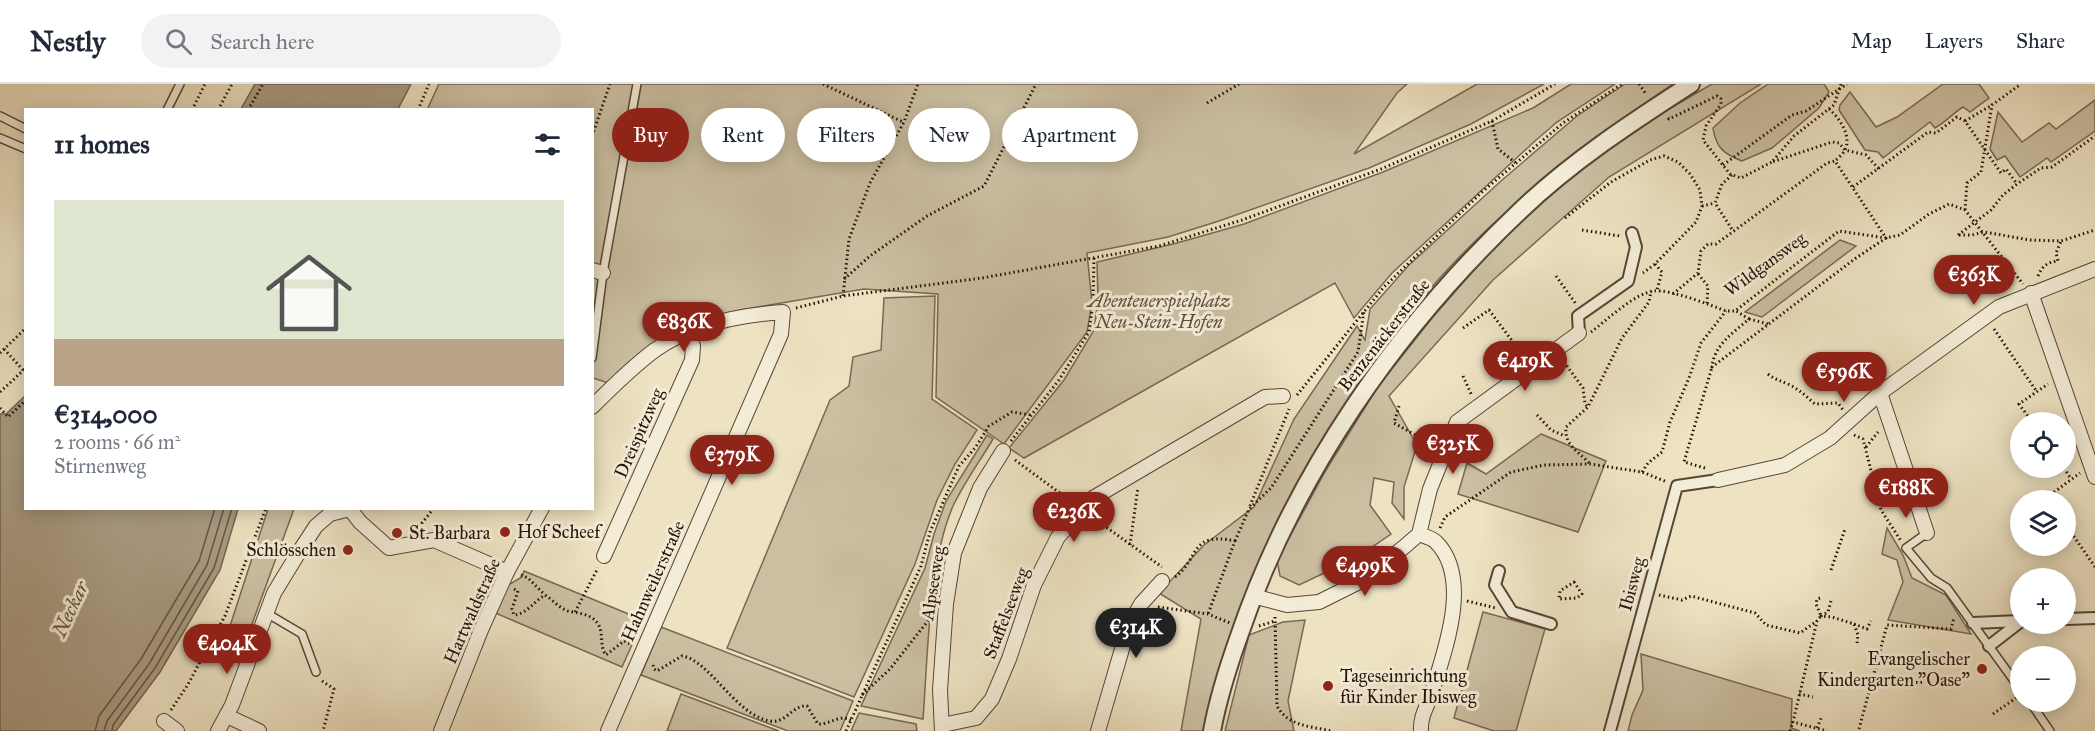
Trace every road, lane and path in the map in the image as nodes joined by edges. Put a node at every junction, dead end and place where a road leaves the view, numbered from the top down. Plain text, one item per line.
1 (180, 84) edge
2 (205, 84) edge
3 (232, 84) edge
4 (263, 84) edge
5 (429, 84) edge
6 (610, 84) edge
7 (637, 84) edge
8 (823, 84) edge
9 (918, 84) edge
10 (1036, 84) edge
11 (1239, 84) edge
12 (1555, 84) edge
13 (1622, 84) edge
14 (1691, 84) edge
15 (1841, 84) edge
16 (1847, 84) edge
17 (2021, 84) edge
18 (1839, 89) junction
19 (1207, 103) dead end
20 (1992, 105) junction
21 (1654, 107) junction
22 (168, 108) edge
23 (193, 108) edge
24 (219, 108) edge
25 (249, 108) edge
26 (419, 108) edge
27 (1829, 109) junction
28 (0, 116) edge
29 (1492, 121) junction
30 (1965, 121) junction
31 (904, 122) junction
32 (24, 128) edge
33 (594, 130) edge
34 (2095, 136) edge
35 (0, 138) edge
36 (24, 148) edge
37 (1845, 150) junction
38 (1986, 151) junction
39 (1834, 161) junction
40 (1772, 162) junction
41 (1516, 163) junction
42 (1723, 165) junction
43 (1878, 169) junction
44 (1732, 176) junction
45 (2017, 184) junction
46 (1853, 187) junction
47 (1715, 203) junction
48 (1702, 206) junction
49 (1965, 210) junction
50 (1565, 218) dead end
51 (1976, 222) junction
52 (1582, 230) dead end
53 (2095, 230) edge
54 (1733, 231) junction
55 (1984, 232) junction
56 (1627, 234) joint
57 (1886, 238) junction
58 (2061, 241) junction
59 (1094, 258) junction
60 (1655, 264) junction
61 (2095, 269) edge
62 (598, 271) edge
63 (1698, 273) junction
64 (1556, 276) dead end
65 (844, 279) junction
66 (1628, 281) junction
67 (1657, 290) junction
68 (1651, 291) junction
69 (2031, 293) junction
70 (1673, 294) junction
71 (843, 296) junction
72 (1570, 297) dead end
73 (1707, 304) junction
74 (1365, 310) junction
75 (1726, 311) junction
76 (1735, 311) junction
77 (783, 312) junction
78 (1749, 319) junction
79 (1768, 324) junction
80 (1463, 328) dead end
81 (594, 329) edge
82 (1993, 329) dead end
83 (24, 330) edge
84 (689, 333) junction
85 (1579, 333) junction
86 (1740, 345) junction
87 (4, 349) junction
88 (1744, 349) dead end
89 (1561, 352) junction
90 (0, 353) edge
91 (1532, 367) junction
92 (1712, 367) junction
93 (24, 369) edge
94 (1768, 374) dead end
95 (1463, 375) dead end
96 (2060, 376) junction
97 (0, 392) edge
98 (2037, 392) junction
99 (1880, 393) junction
100 (1288, 399) junction
101 (24, 401) edge
102 (594, 405) edge
103 (1399, 406) dead end
104 (1588, 407) junction
105 (0, 408) edge
106 (1477, 408) junction
107 (2024, 412) edge
108 (1031, 415) junction
109 (1537, 416) dead end
110 (1849, 420) junction
111 (1565, 436) junction
112 (1003, 451) joint
113 (1445, 452) junction
114 (1590, 464) junction
115 (2093, 471) edge
116 (1140, 472) junction
117 (1642, 472) junction
118 (2072, 479) joint
119 (1716, 481) junction
120 (1677, 486) junction
121 (2057, 490) edge
122 (1249, 508) junction
123 (265, 510) edge
124 (346, 510) edge
125 (351, 510) edge
126 (432, 510) edge
127 (541, 510) edge
128 (1445, 517) dead end
129 (1845, 529) dead end
130 (1927, 533) joint
131 (1419, 534) junction
132 (2076, 539) edge
133 (425, 542) junction
134 (1235, 542) junction
135 (1130, 545) dead end
136 (1906, 548) junction
137 (2095, 555) edge
138 (604, 556) joint
139 (2090, 559) junction
140 (2095, 567) edge
141 (1831, 570) dead end
142 (1499, 571) dead end
143 (513, 573) junction
144 (1162, 581) joint
145 (1648, 592) junction
146 (545, 595) junction
147 (1253, 596) junction
148 (1454, 598) junction
149 (1820, 598) dead end
150 (1559, 599) joint
151 (1831, 601) dead end
152 (1276, 602) junction
153 (1958, 602) junction
154 (493, 603) junction
155 (946, 604) junction
156 (1141, 604) junction
157 (575, 612) junction
158 (1512, 612) junction
159 (1828, 612) junction
160 (268, 614) junction
161 (1821, 616) junction
162 (1832, 617) junction
163 (2095, 618) edge
164 (2076, 619) edge
165 (1817, 621) junction
166 (1871, 621) dead end
167 (2010, 621) edge
168 (1973, 623) junction
169 (1551, 624) dead end
170 (1854, 624) junction
171 (2010, 629) edge
172 (1857, 643) dead end
173 (1989, 646) junction
174 (642, 650) junction
175 (316, 672) joint
176 (2010, 675) edge
177 (1944, 682) dead end
178 (1871, 683) junction
179 (1799, 694) junction
180 (861, 696) junction
181 (1813, 697) dead end
182 (2010, 702) edge
183 (2037, 712) edge
184 (1993, 714) dead end
185 (227, 716) junction
186 (1822, 716) dead end
187 (851, 720) junction
188 (164, 721) joint
189 (1793, 722) junction
190 (942, 728) edge
191 (1817, 728) junction
192 (1859, 730) edge
193 (177, 731) edge
194 (218, 731) edge
195 (259, 731) edge
196 (323, 731) edge
197 (441, 731) edge
198 (608, 731) edge
199 (846, 731) edge
200 (1098, 731) edge
201 (1212, 731) edge
202 (1330, 731) edge
203 (1421, 731) edge
204 (1610, 731) edge
205 (1790, 731) edge
206 (1827, 731) edge
207 (2050, 731) edge

1 - 22 lane
2 - 23 path
3 - 24 path
4 - 25 path
5 - 26 path
6 - 33 path
7 - 62 lane
8 - 31 path
9 - 31 path
10 - 65 path
11 - 19 path
12 - 29 path
13 - 41 path
14 - 21 street, Benzenäckerstraße
15 - 18 path
16 - 18 path
17 - 20 path
18 - 27 path
18 - 42 path
20 - 30 path
20 - 38 path
21 - 42 path
21 - 147 street, Benzenäckerstraße
27 - 37 path
27 - 40 path
28 - 32 lane
29 - 41 path
29 - 59 path
30 - 38 path
30 - 43 path
31 - 65 path
34 - 45 path
35 - 36 lane
37 - 39 path
37 - 40 path
37 - 43 path
38 - 45 path
38 - 49 path
39 - 46 path
39 - 54 path
40 - 44 path
41 - 74 path
42 - 44 path
43 - 46 path
44 - 47 path
45 - 51 path
46 - 57 path
47 - 48 path
47 - 54 path
48 - 50 path
48 - 60 path
49 - 51 path
49 - 57 path
51 - 55 path
51 - 55 path
52 - 56 path
53 - 58 path
54 - 63 path
55 - 58 path
55 - 69 path
56 - 66 street
57 - 76 path, Wildgansweg
57 - 79 path
58 - 69 path
59 - 71 path
59 - 108 path
60 - 66 path
60 - 67 path
61 - 69 street
62 - 81 lane
63 - 70 path
63 - 73 path
64 - 72 path
65 - 71 path
66 - 85 street
67 - 68 path, Wildgansweg
67 - 70 path, Wildgansweg
68 - 85 path, Wildgansweg
68 - 104 path
69 - 96 street
69 - 99 street
70 - 73 path, Wildgansweg
71 - 77 path
73 - 75 path, Wildgansweg
74 - 100 path
74 - 122 path
75 - 76 path, Wildgansweg
75 - 117 path
76 - 78 path
77 - 84 street
77 - 174 street, Hahnweilerstraße
78 - 79 path
78 - 92 path
79 - 86 path
80 - 91 path
82 - 98 path
83 - 87 path
84 - 102 street
84 - 138 street, Dreispitzweg
85 - 89 street
86 - 88 path
86 - 92 path
87 - 90 path
87 - 93 path
89 - 91 street
89 - 104 path
91 - 106 street
92 - 119 path
93 - 97 path
94 - 110 path
95 - 106 path
96 - 98 path
96 - 115 street
98 - 107 path
99 - 110 street
99 - 130 street
100 - 116 street, Staffelseeweg
100 - 122 path
101 - 105 path
103 - 113 path
104 - 111 path
106 - 113 street
108 - 112 path
108 - 180 path
109 - 111 path
110 - 119 street
110 - 136 path
111 - 114 path
112 - 155 street, Alpseeweg
113 - 131 street
114 - 117 path
114 - 128 path
115 - 118 path
116 - 135 path
116 - 190 street, Staffelseeweg
117 - 120 path
118 - 121 path
119 - 120 street
120 - 145 street, Ibisweg
122 - 134 path
123 - 188 path
124 - 160 street
125 - 133 street
126 - 133 path
127 - 143 street, Hartwaldstraße
129 - 141 path
130 - 136 lane
131 - 148 street
131 - 152 street
132 - 139 path
133 - 143 street
134 - 144 path
134 - 156 path
136 - 153 lane
137 - 139 path
138 - 157 path
139 - 140 path
142 - 158 street
143 - 146 path
143 - 154 street, Hartwaldstraße
144 - 156 street
145 - 165 path
145 - 204 street, Ibisweg
146 - 154 path
146 - 157 path
147 - 152 street
147 - 201 street, Benzenäckerstraße
148 - 158 path
148 - 203 street
149 - 161 path
150 - 150 path
151 - 159 path
152 - 202 path
153 - 168 lane
153 - 178 path
154 - 197 street, Hartwaldstraße
155 - 180 path
155 - 190 street, Alpseeweg
156 - 200 street
157 - 174 path
158 - 169 street
159 - 161 path
159 - 162 path
160 - 175 lane
160 - 185 street
161 - 162 path
161 - 165 path
162 - 170 path
163 - 164 street
165 - 179 path
166 - 170 path
167 - 168 street
168 - 173 lane
170 - 172 path
171 - 173 street
173 - 176 lane
174 - 187 path
174 - 198 street, Hahnweilerstraße
175 - 196 path
177 - 178 path
178 - 192 path
179 - 181 path
179 - 189 path
180 - 187 path
182 - 184 path
183 - 207 lane
185 - 194 street
185 - 195 street
186 - 191 path
187 - 199 path
188 - 193 street
189 - 191 path
189 - 205 path
191 - 206 path

